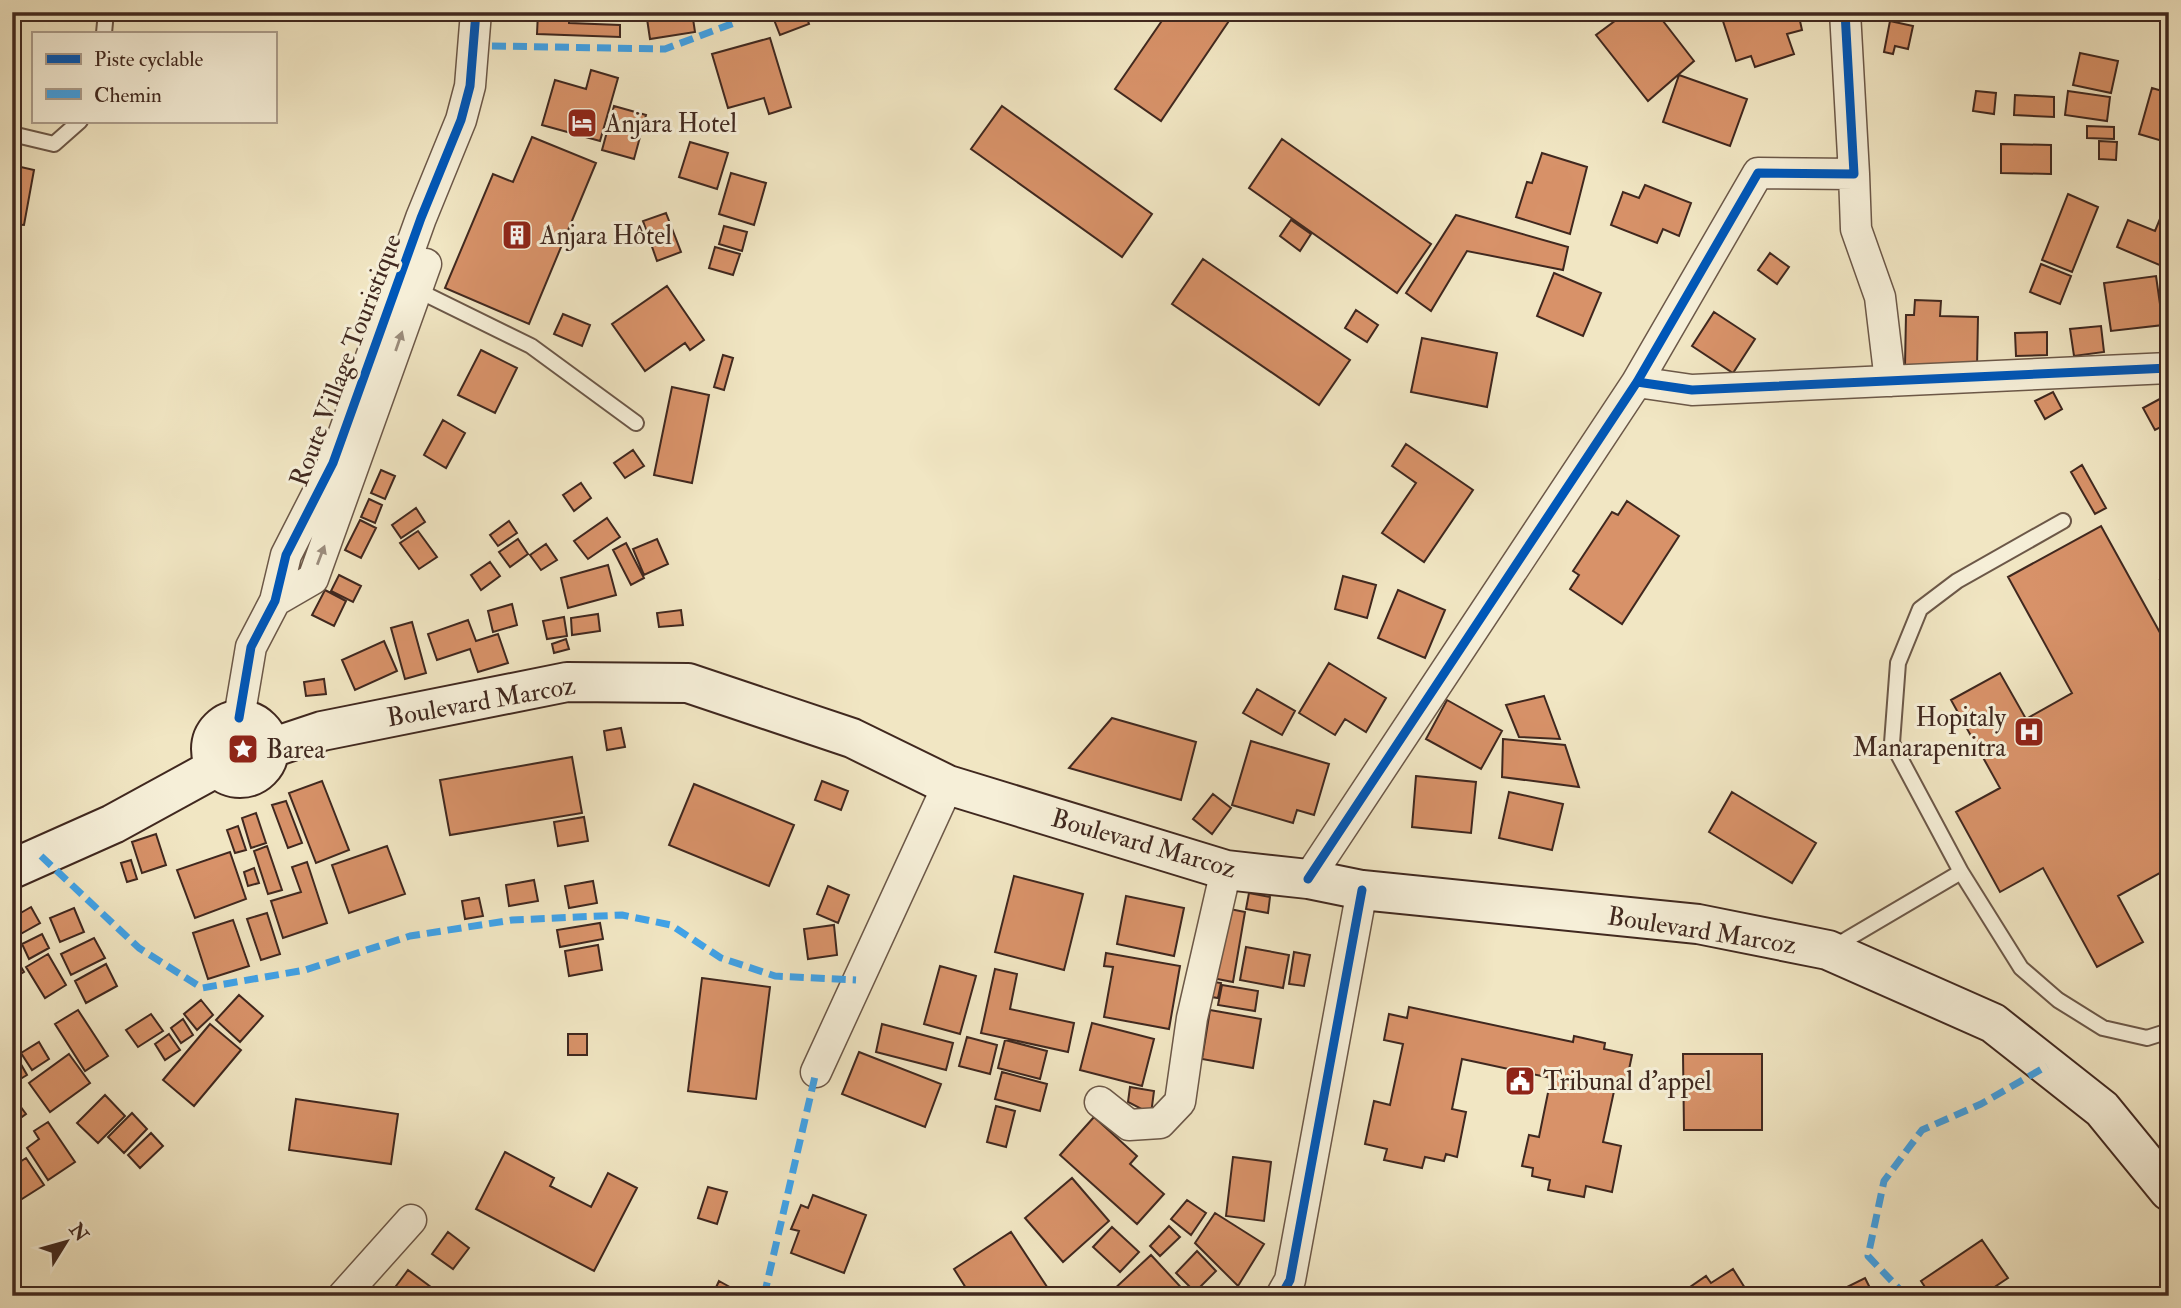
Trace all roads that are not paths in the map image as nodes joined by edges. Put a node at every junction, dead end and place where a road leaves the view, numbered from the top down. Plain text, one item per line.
1 (106, 12) edge
2 (476, 12) edge
3 (493, 12) edge
4 (1845, 12) edge
5 (104, 32) edge
6 (79, 122) edge
7 (12, 134) edge
8 (1854, 174) junction
9 (448, 175) junction
10 (417, 290) junction
11 (2169, 368) edge
12 (1890, 381) junction
13 (1637, 382) junction
14 (636, 423) dead end
15 (2063, 521) dead end
16 (275, 601) junction
17 (239, 718) junction
18 (271, 748) junction
19 (217, 767) junction
20 (948, 785) junction
21 (12, 869) edge
22 (1226, 870) junction
23 (1961, 872) junction
24 (1308, 878) junction
25 (1362, 890) junction
26 (1828, 950) junction
27 (2169, 1031) edge
28 (816, 1072) dead end
29 (1100, 1102) dead end
30 (2169, 1191) edge
31 (411, 1220) dead end
32 (343, 1296) edge
33 (1281, 1296) edge

1 - 5 lane
2 - 9 street, Route Village Touristique
3 - 9 street, Route Village Touristique
4 - 8 street
6 - 7 lane
8 - 12 street
8 - 13 street
9 - 10 street, Route Village Touristique
9 - 16 street, Route Village Touristique
10 - 14 lane
16 -> 10 street, Route Village Touristique
11 - 12 street
12 - 13 street
13 - 24 street
15 - 23 lane
16 - 17 street, Route Village Touristique
17 - 18 main road
17 - 19 main road
18 - 19 main road
18 - 20 main road, Boulevard Marcoz
19 - 21 main road
20 - 22 main road, Boulevard Marcoz
20 - 28 street
22 - 24 main road, Boulevard Marcoz
22 - 29 street
23 - 26 lane
23 - 27 lane
24 - 25 main road, Boulevard Marcoz
25 - 26 main road, Boulevard Marcoz
25 - 33 street
26 - 30 main road, Boulevard Marcoz
31 - 32 street

